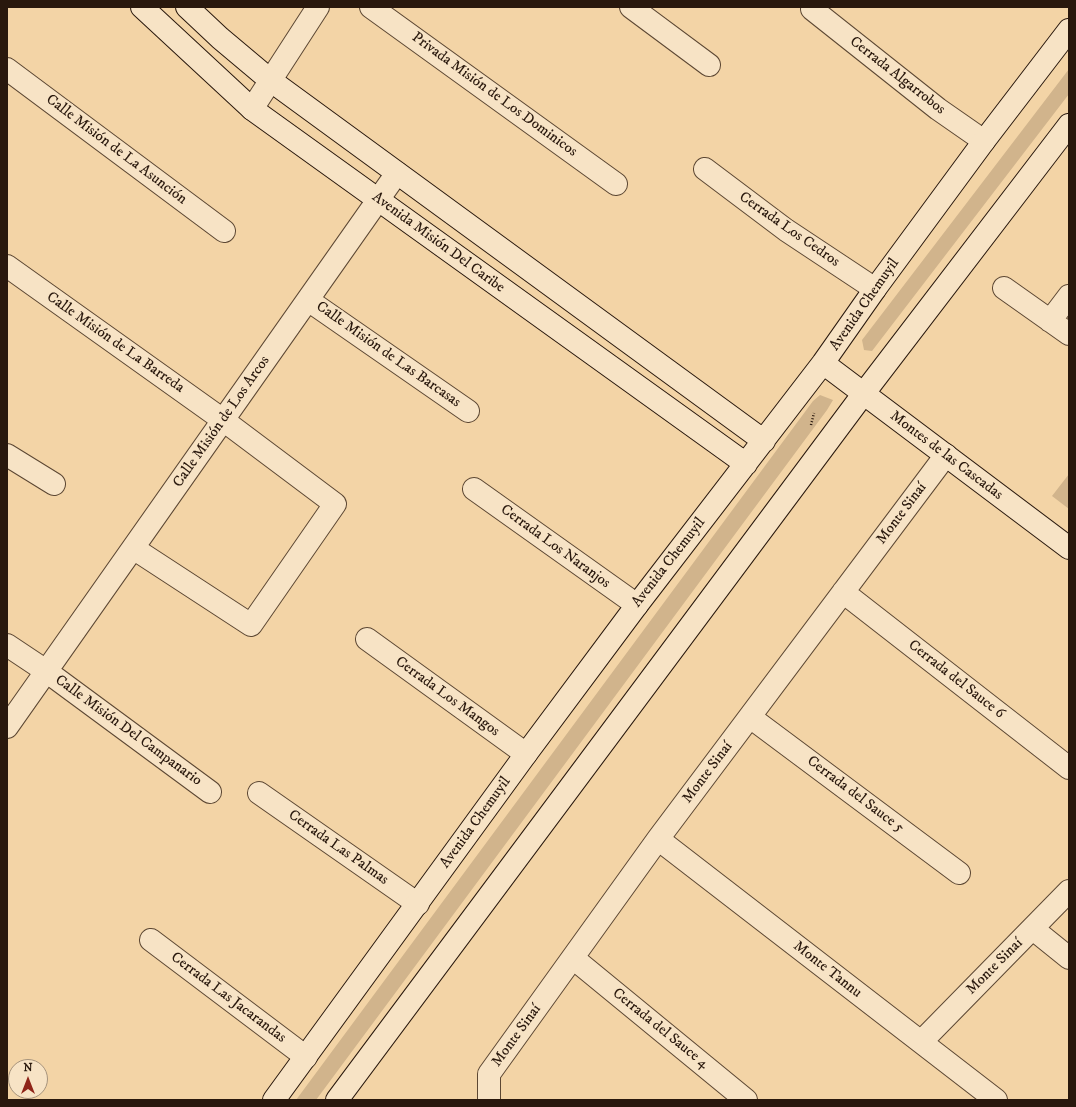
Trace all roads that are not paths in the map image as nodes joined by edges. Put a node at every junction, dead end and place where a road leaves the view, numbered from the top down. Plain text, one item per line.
1 (142, 7) edge
2 (187, 7) edge
3 (318, 7) edge
4 (372, 7) edge
5 (631, 7) edge
6 (812, 9) dead end
7 (1069, 30) edge
8 (709, 65) dead end
9 (7, 69) edge
10 (270, 80) junction
11 (252, 109) junction
12 (1069, 125) edge
13 (984, 141) junction
14 (705, 169) dead end
15 (397, 173) junction
16 (616, 184) dead end
17 (378, 200) junction
18 (224, 231) dead end
19 (7, 266) edge
20 (1004, 288) dead end
21 (875, 289) junction
22 (1069, 296) edge
23 (308, 300) junction
24 (1050, 321) junction
25 (1069, 334) edge
26 (823, 363) junction
27 (864, 393) junction
28 (468, 411) dead end
29 (223, 420) junction
30 (764, 441) junction
31 (7, 455) edge
32 (946, 456) junction
33 (746, 464) junction
34 (54, 484) dead end
35 (474, 489) dead end
36 (133, 548) junction
37 (1069, 548) edge
38 (843, 592) junction
39 (636, 605) junction
40 (367, 639) dead end
41 (7, 645) edge
42 (46, 671) junction
43 (750, 717) junction
44 (7, 727) edge
45 (526, 754) junction
46 (1069, 768) edge
47 (210, 792) dead end
48 (259, 793) dead end
49 (658, 839) junction
50 (959, 873) dead end
51 (1069, 891) edge
52 (418, 904) junction
53 (1033, 929) junction
54 (151, 940) dead end
55 (573, 958) junction
56 (1069, 958) edge
57 (921, 1042) junction
58 (306, 1057) junction
59 (274, 1100) edge
60 (337, 1100) edge
61 (488, 1100) edge
62 (746, 1100) edge
63 (996, 1100) edge

1 - 11 street, Avenida Misión Del Caribe
2 - 10 street
3 - 10 street
4 - 16 street, Privada Misión de Los Dominicos
5 - 8 street
6 - 13 street, Cerrada Algarrobos
7 - 13 street, Avenida Chemuyil
9 - 18 street, Calle Misión de La Asunción
10 - 11 street
10 - 15 street
11 - 17 street, Avenida Misión Del Caribe
12 - 27 street
13 - 21 street, Avenida Chemuyil
14 - 21 street, Cerrada Los Cedros
15 - 17 street, Calle Misión de Los Arcos
15 - 30 street
17 - 23 street, Calle Misión de Los Arcos
17 - 33 street, Avenida Misión Del Caribe
19 - 29 street, Calle Misión de La Barreda
20 - 24 street
21 - 26 street, Avenida Chemuyil
22 - 24 street
23 - 28 street, Calle Misión de Las Barcasas
23 - 29 street, Calle Misión de Los Arcos
24 - 25 street
26 - 27 street, Montes de las Cascadas
26 - 30 street, Avenida Chemuyil
27 - 32 street, Montes de las Cascadas
27 - 60 street
29 - 36 street, Calle Misión de Los Arcos
29 - 36 street, Calle Misión de La Barreda
30 - 33 street, Avenida Chemuyil
31 - 34 street
32 - 37 street, Montes de las Cascadas
32 - 38 street, Monte Sinaí
33 - 39 street, Avenida Chemuyil
35 - 39 street, Cerrada Los Naranjos
36 - 42 street, Calle Misión de Los Arcos
38 - 43 street, Monte Sinaí
38 - 46 street, Cerrada del Sauce 6
39 - 45 street, Avenida Chemuyil
40 - 45 street, Cerrada Los Mangos
41 - 42 street, Calle Misión Del Campanario
42 - 44 street, Calle Misión de Los Arcos
42 - 47 street, Calle Misión Del Campanario
43 - 49 street, Monte Sinaí
43 - 50 street, Cerrada del Sauce 5
45 - 52 street, Avenida Chemuyil
48 - 52 street, Cerrada Las Palmas
49 - 55 street, Monte Sinaí
49 - 57 street, Monte Tannu
51 - 53 street, Monte Sinaí
52 - 58 street, Avenida Chemuyil
53 - 56 street
53 - 57 street, Monte Sinaí
54 - 58 street, Cerrada Las Jacarandas
55 - 61 street, Monte Sinaí
55 - 62 street, Cerrada del Sauce 4
57 - 63 street, Monte Tannu
58 - 59 street, Avenida Chemuyil

